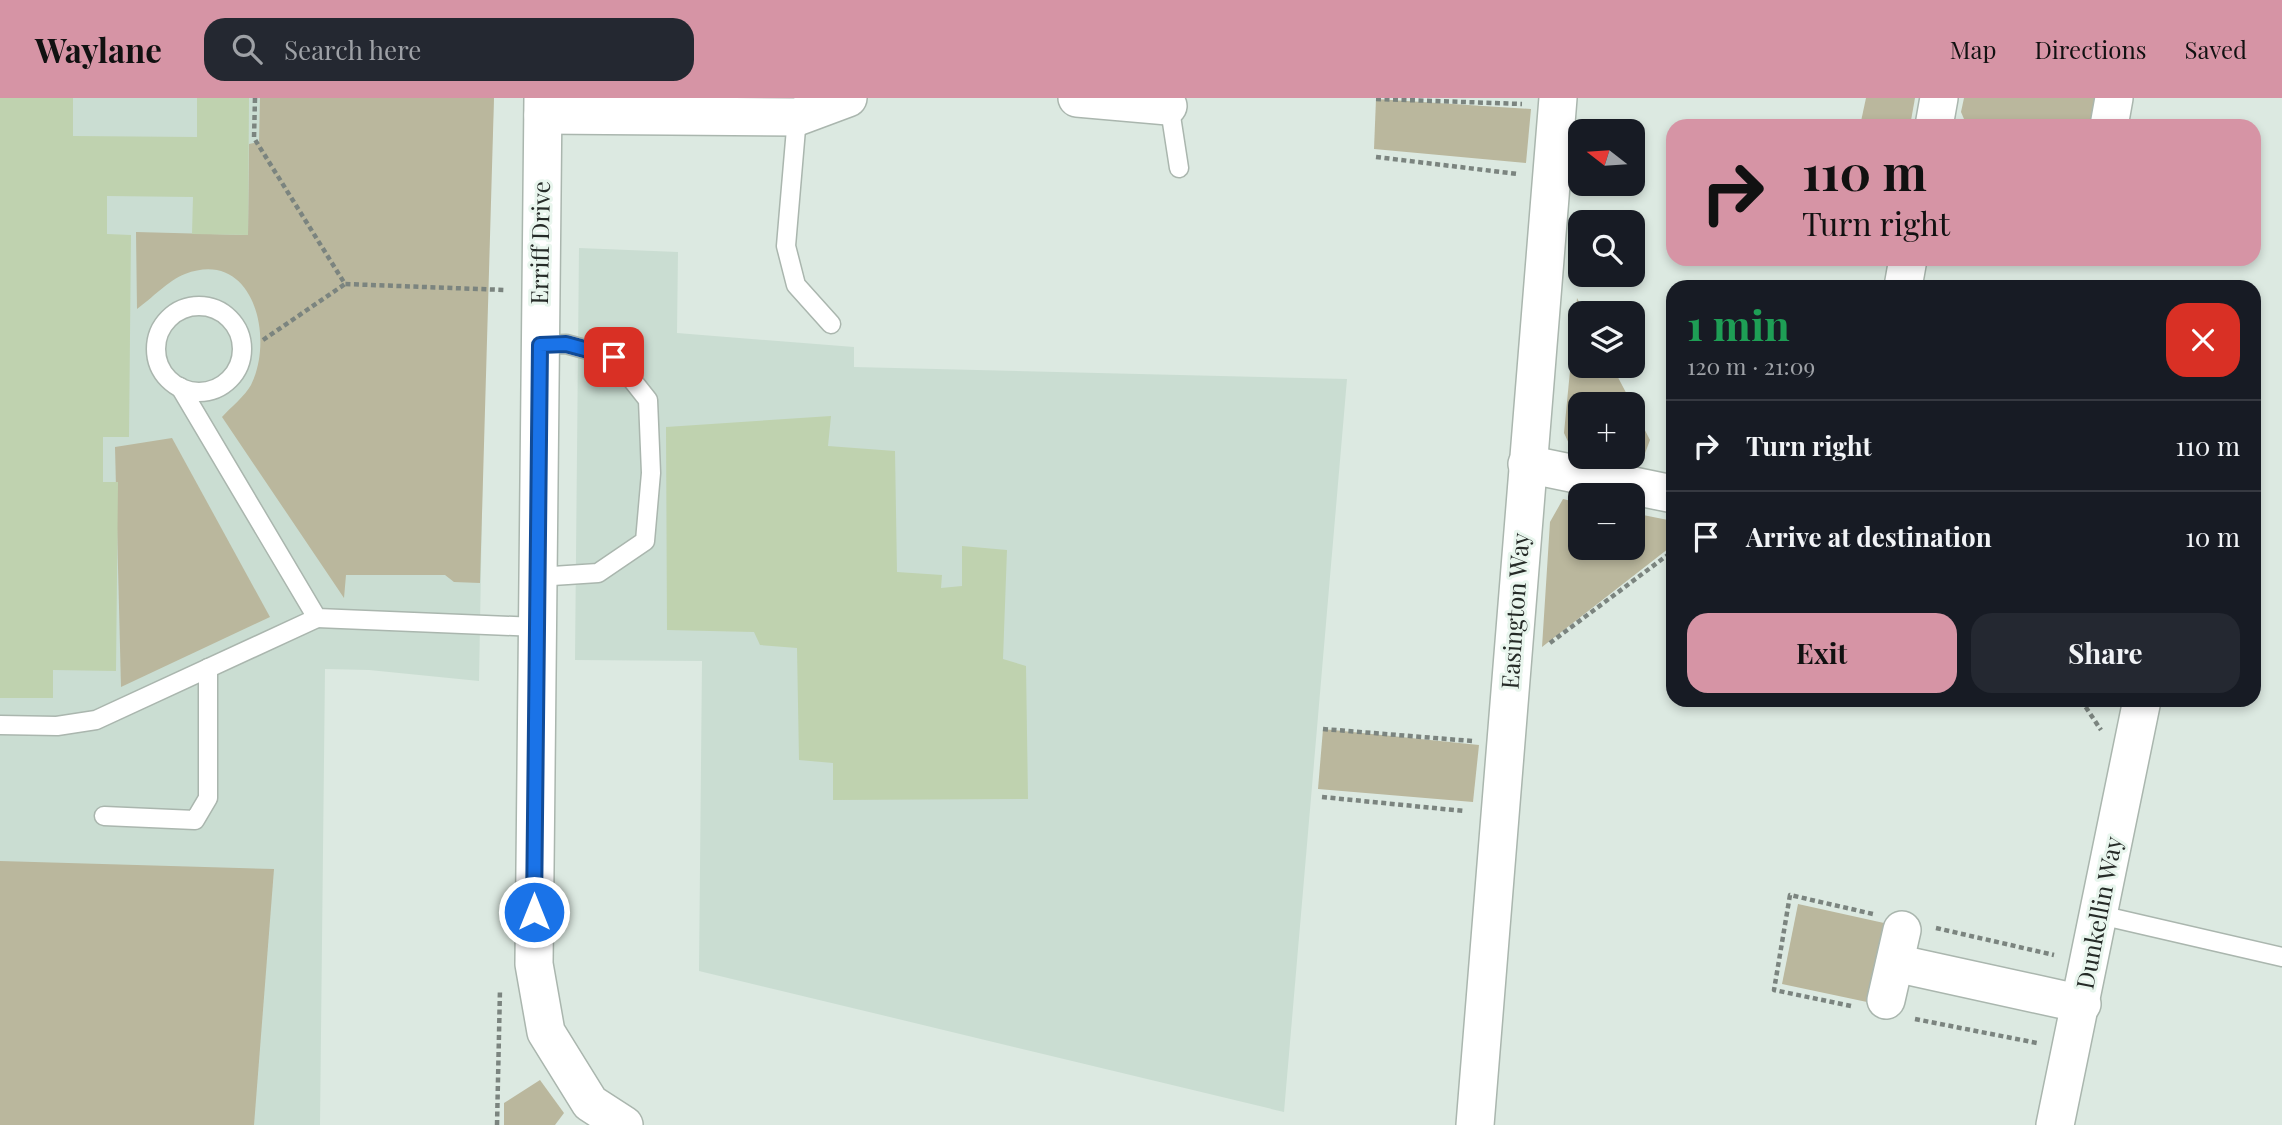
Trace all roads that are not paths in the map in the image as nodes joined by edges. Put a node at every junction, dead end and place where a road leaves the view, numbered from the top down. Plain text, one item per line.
1 (848, 98) edge
2 (1077, 98) edge
3 (1939, 98) edge
4 (2114, 98) edge
5 (1543, 101) edge
6 (1169, 102) edge
7 (543, 107) edge
8 (797, 117) junction
9 (1935, 119) edge
10 (2110, 119) edge
11 (1179, 168) dead end
12 (831, 324) dead end
13 (540, 345) junction
14 (180, 387) junction
15 (1527, 464) junction
16 (1666, 493) edge
17 (537, 577) junction
18 (317, 618) junction
19 (536, 627) junction
20 (208, 668) junction
21 (2141, 707) edge
22 (0, 725) edge
23 (104, 816) dead end
24 (2100, 915) junction
25 (2282, 957) edge
26 (1886, 1000) dead end
27 (2082, 1004) junction
28 (582, 1114) edge
29 (624, 1125) edge
30 (1475, 1125) edge
31 (2055, 1125) edge

1 - 8 street
2 - 6 street
3 - 9 street
4 - 10 street
5 - 15 street, Easington Way
6 - 11 lane
7 - 8 street
7 - 13 street, Erriff Drive
8 - 12 lane
13 - 17 street, Erriff Drive
13 - 17 lane
14 - 14 lane
14 - 18 lane
15 - 16 street
15 - 30 street, Easington Way
17 - 19 street, Erriff Drive
18 - 19 lane
18 - 20 lane
19 - 28 street, Erriff Drive
20 - 22 lane
20 - 23 lane
21 - 24 street, Dunkellin Way
24 - 25 lane
24 - 27 street, Dunkellin Way
26 - 27 street
27 - 31 street, Dunkellin Way
28 - 29 street

